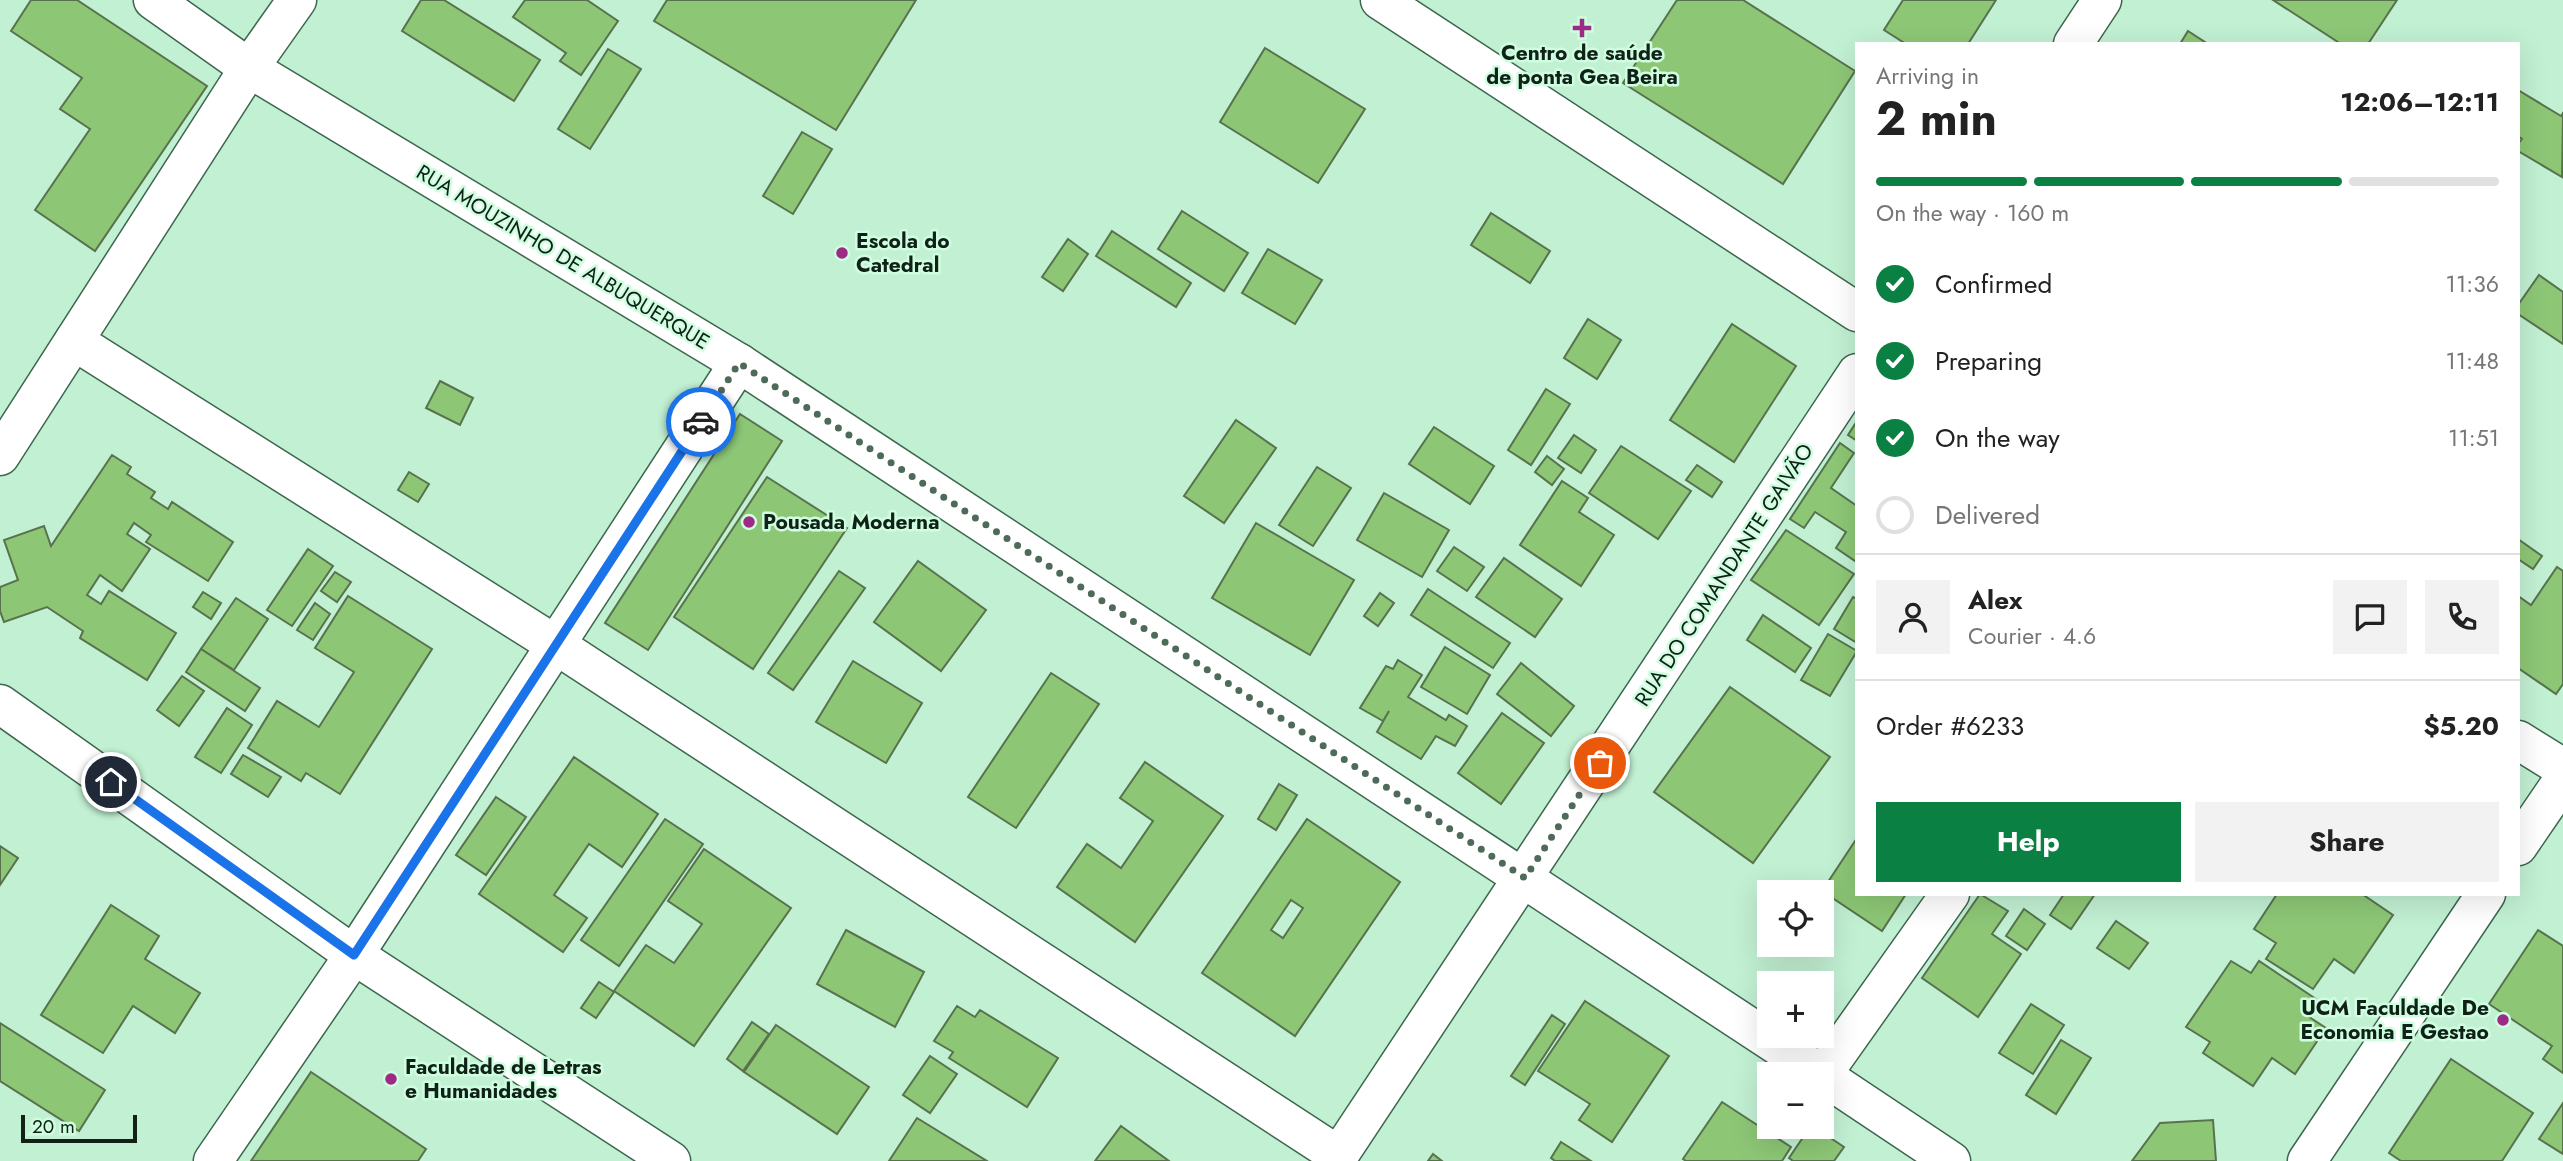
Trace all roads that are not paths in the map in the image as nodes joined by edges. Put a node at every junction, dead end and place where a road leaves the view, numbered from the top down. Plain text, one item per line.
1 (153, 0) edge
2 (297, 0) edge
3 (1380, 0) edge
4 (2102, 0) edge
5 (2074, 42) edge
6 (249, 68) junction
7 (1855, 311) edge
8 (74, 341) junction
9 (739, 363) junction
10 (1855, 376) edge
11 (0, 456) edge
12 (556, 645) junction
13 (0, 704) edge
14 (2520, 741) edge
15 (2563, 768) edge
16 (2563, 779) edge
17 (2520, 843) edge
18 (1525, 878) junction
19 (1949, 896) edge
20 (2485, 896) edge
21 (354, 955) junction
22 (1801, 1062) edge
23 (1830, 1062) edge
24 (1834, 1084) edge
25 (1337, 1158) edge
26 (213, 1161) edge
27 (671, 1161) edge
28 (1951, 1161) edge
29 (2307, 1161) edge

1 - 6 street, RUA MOUZINHO DE ALBUQUERQUE
2 - 6 street
3 - 7 street
4 - 5 street
6 - 8 street
6 - 9 street, RUA MOUZINHO DE ALBUQUERQUE
8 - 11 street
8 - 12 street
9 - 12 street
9 - 18 street, RUA MOUZINHO DE ALBUQUERQUE
10 - 18 street, RUA DO COMANDANTE GAIVÃO
12 - 21 street
12 - 25 street
13 - 21 street
14 - 15 street
16 - 17 street
18 - 22 street, RUA MOUZINHO DE ALBUQUERQUE
18 - 25 street, RUA DO COMANDANTE GAIVÃO
19 - 23 street
20 - 29 street
21 - 26 street
21 - 27 street
24 - 28 street, RUA MOUZINHO DE ALBUQUERQUE

